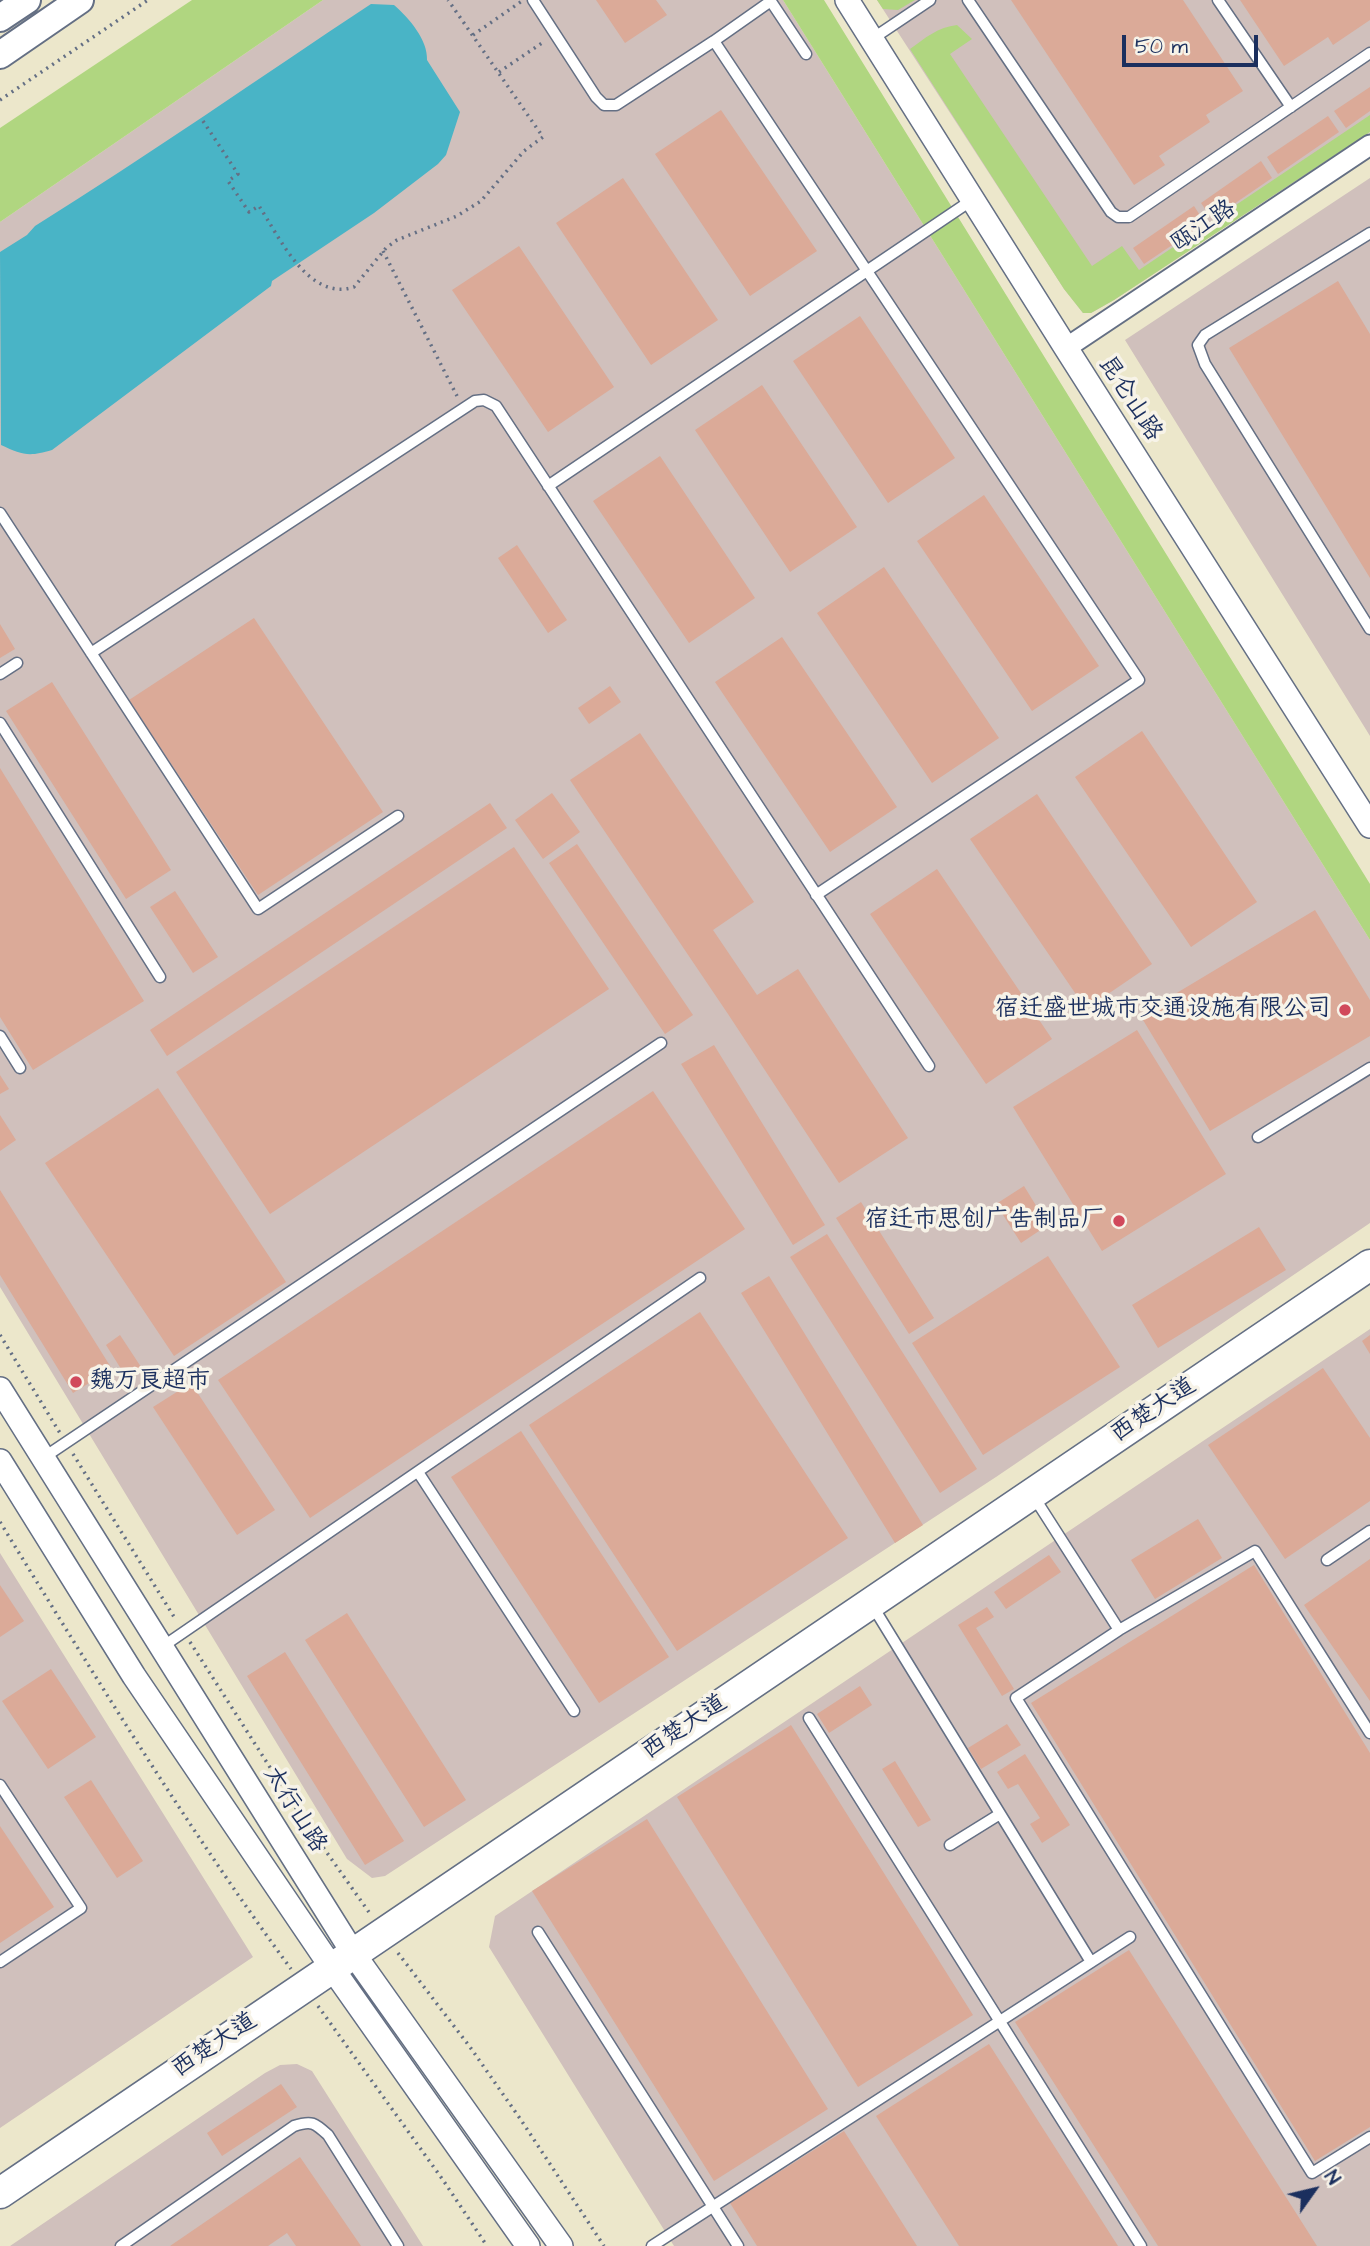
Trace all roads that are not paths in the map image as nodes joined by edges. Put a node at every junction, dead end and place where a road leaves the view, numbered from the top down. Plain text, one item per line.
1 (27, 0) edge
2 (80, 0) edge
3 (533, 0) edge
4 (847, 0) edge
5 (930, 0) edge
6 (968, 0) edge
7 (1218, 0) edge
8 (771, 1) edge
9 (0, 18) edge
10 (872, 39) junction
11 (714, 41) junction
12 (806, 54) dead end
13 (1370, 54) edge
14 (0, 55) edge
15 (1291, 107) junction
16 (1370, 145) edge
17 (972, 200) junction
18 (1370, 233) edge
19 (867, 271) junction
20 (1066, 348) junction
21 (548, 486) junction
22 (0, 513) edge
23 (1370, 629) edge
24 (91, 653) junction
25 (17, 663) dead end
26 (0, 674) edge
27 (0, 723) edge
28 (398, 816) dead end
29 (1370, 825) edge
30 (816, 895) junction
31 (160, 977) dead end
32 (0, 1037) edge
33 (661, 1043) dead end
34 (929, 1066) dead end
35 (20, 1068) dead end
36 (1370, 1068) edge
37 (1258, 1137) dead end
38 (1370, 1265) edge
39 (699, 1278) dead end
40 (0, 1389) edge
41 (43, 1458) junction
42 (0, 1461) edge
43 (418, 1472) junction
44 (1032, 1494) junction
45 (1370, 1531) edge
46 (1327, 1560) dead end
47 (871, 1602) junction
48 (1119, 1630) junction
49 (162, 1648) junction
50 (574, 1710) dead end
51 (809, 1718) dead end
52 (1370, 1733) edge
53 (0, 1785) edge
54 (1000, 1814) junction
55 (950, 1845) dead end
56 (538, 1932) dead end
57 (1130, 1937) dead end
58 (342, 1961) junction
59 (0, 1962) edge
60 (1091, 1962) junction
61 (1000, 2021) junction
62 (1370, 2137) edge
63 (0, 2193) edge
64 (713, 2206) junction
65 (121, 2246) edge
66 (398, 2246) edge
67 (528, 2246) edge
68 (561, 2246) edge
69 (652, 2246) edge
70 (738, 2246) edge
71 (1141, 2246) edge

1 - 9 main road
2 - 14 main road
3 - 11 lane
4 - 10 street, 昆仑山路
5 - 10 lane
6 - 15 lane
7 - 15 lane
8 - 11 lane
8 - 12 lane
10 - 17 street, 昆仑山路
11 - 19 lane
13 - 15 lane
16 - 20 street, 瓯江路
17 - 19 lane
17 - 20 street, 昆仑山路
18 - 23 lane
19 - 21 lane
19 - 30 lane
20 - 29 street, 昆仑山路
21 - 24 lane
21 - 30 lane
22 - 24 lane
24 - 28 lane
25 - 26 lane
27 - 31 lane
30 - 34 lane
32 - 35 lane
33 - 41 lane
36 - 37 lane
38 - 44 main road, 西楚大道
39 - 43 lane
40 - 41 street, 太行山路
41 - 49 street, 太行山路
42 - 58 street, 太行山路
43 - 49 lane
43 - 50 lane
44 - 47 main road, 西楚大道
44 - 48 lane
45 - 46 lane
47 - 54 lane
47 - 58 main road, 西楚大道
48 - 52 lane
48 - 62 lane
49 - 58 street, 太行山路
51 - 61 lane
53 - 59 lane
54 - 55 lane
54 - 60 lane
56 - 64 lane
57 - 60 lane
58 - 63 main road, 西楚大道
58 - 67 street, 太行山路
58 - 68 street, 太行山路
60 - 61 lane
61 - 64 lane
61 - 71 lane
64 - 69 lane
64 - 70 lane
65 - 66 lane

